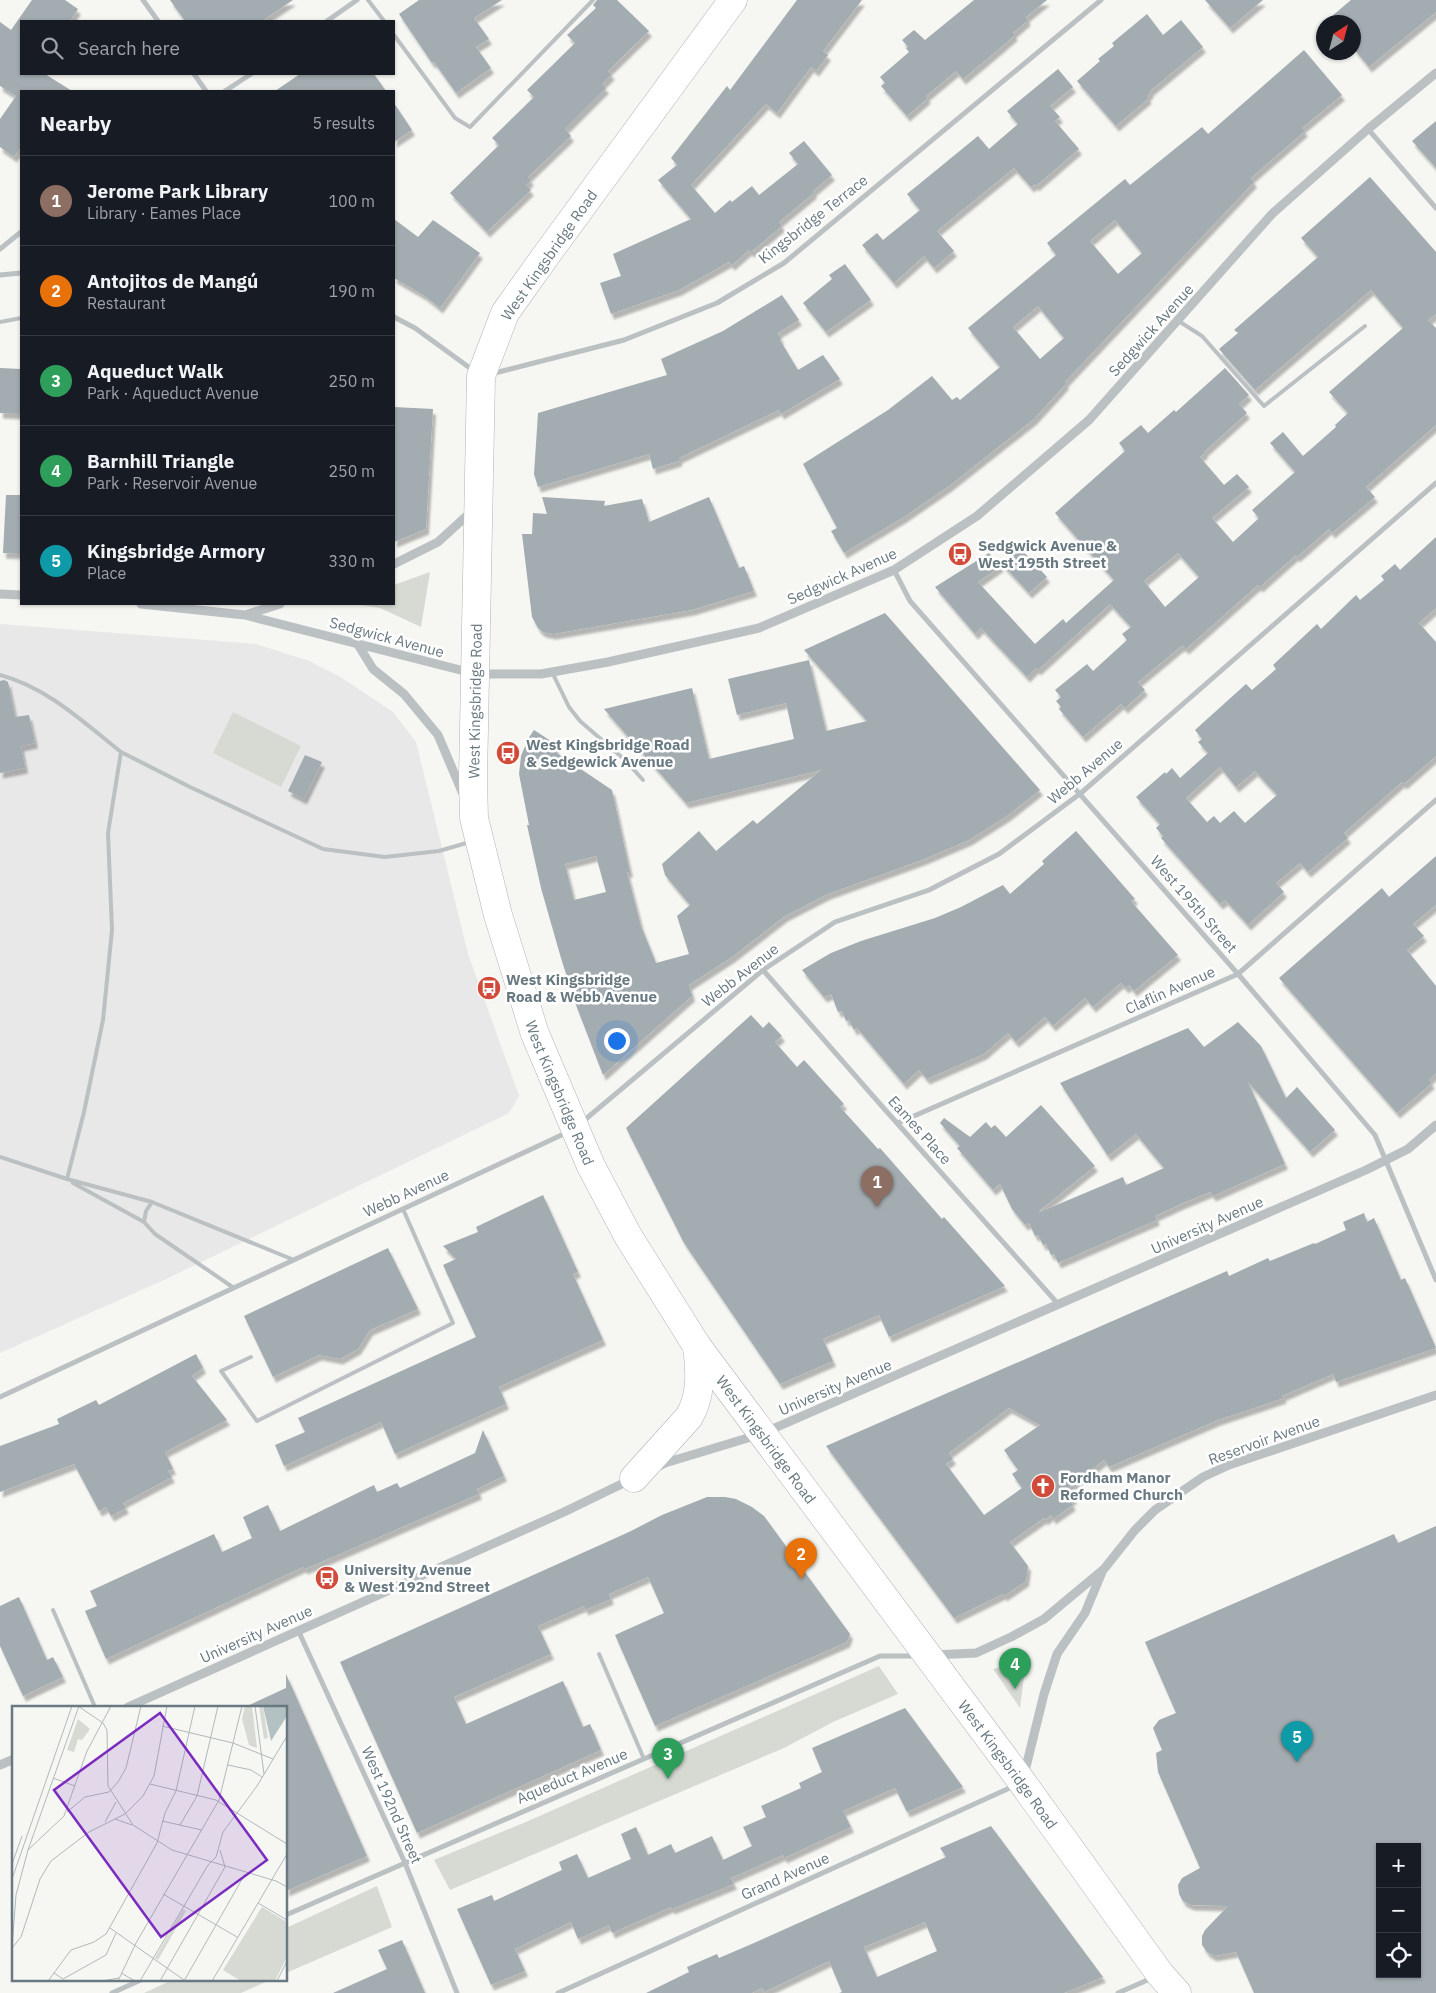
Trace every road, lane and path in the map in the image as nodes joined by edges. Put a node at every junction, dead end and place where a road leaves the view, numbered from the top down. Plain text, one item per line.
1 (143, 0) edge
2 (357, 0) edge
3 (368, 0) edge
4 (593, 0) edge
5 (733, 0) edge
6 (1100, 0) edge
7 (157, 20) edge
8 (327, 20) edge
9 (383, 20) edge
10 (395, 36) edge
11 (1436, 73) edge
12 (195, 75) edge
13 (250, 75) edge
14 (205, 90) edge
15 (227, 90) edge
16 (1368, 129) junction
17 (1436, 208) edge
18 (20, 233) edge
19 (0, 249) edge
20 (20, 273) edge
21 (0, 275) edge
22 (395, 317) edge
23 (20, 318) edge
24 (1177, 320) junction
25 (0, 322) edge
26 (1365, 326) dead end
27 (481, 376) junction
28 (1436, 482) edge
29 (480, 505) junction
30 (395, 564) edge
31 (894, 570) junction
32 (0, 594) edge
33 (20, 595) edge
34 (150, 605) edge
35 (277, 605) edge
36 (245, 615) junction
37 (357, 643) junction
38 (552, 672) junction
39 (476, 674) junction
40 (0, 675) edge
41 (121, 752) junction
42 (643, 780) dead end
43 (1081, 793) junction
44 (1436, 800) edge
45 (477, 829) junction
46 (763, 970) junction
47 (1238, 974) junction
48 (898, 1124) junction
49 (1436, 1125) edge
50 (575, 1128) junction
51 (0, 1157) edge
52 (1386, 1160) junction
53 (67, 1179) junction
54 (152, 1202) junction
55 (403, 1209) junction
56 (144, 1222) junction
57 (294, 1260) junction
58 (1436, 1280) edge
59 (234, 1288) junction
60 (1059, 1305) junction
61 (697, 1346) junction
62 (251, 1357) dead end
63 (1436, 1395) edge
64 (0, 1397) edge
65 (761, 1434) junction
66 (634, 1478) junction
67 (1104, 1569) junction
68 (52, 1610) dead end
69 (298, 1630) junction
70 (599, 1654) dead end
71 (928, 1656) junction
72 (95, 1706) edge
73 (130, 1706) edge
74 (644, 1759) junction
75 (12, 1760) edge
76 (0, 1765) edge
77 (1022, 1782) junction
78 (405, 1863) junction
79 (288, 1914) edge
80 (141, 1980) edge
81 (1169, 1984) edge
82 (112, 1993) edge
83 (457, 1993) edge
84 (558, 1993) edge
85 (1118, 1993) edge

1 - 7 street
2 - 8 street
3 - 9 lane
4 - 10 lane
5 - 27 main road, West Kingsbridge Road
6 - 27 street, Kingsbridge Terrace
11 - 16 street, Sedgwick Avenue
12 - 14 street
13 - 15 street
16 - 17 street
16 - 24 street, Sedgwick Avenue
18 - 19 street
20 - 21 street
22 - 27 street
23 - 25 lane
24 - 26 lane
24 - 31 street, Sedgwick Avenue
27 - 29 main road, West Kingsbridge Road
28 - 43 street, Webb Avenue
29 - 30 street
29 - 39 main road, West Kingsbridge Road
31 - 38 street, Sedgwick Avenue
31 - 43 street, West 195th Street
32 - 33 street
34 - 36 street, Sedgwick Avenue
35 - 36 street
36 - 37 street, Sedgwick Avenue
37 - 39 street, Sedgwick Avenue
37 - 45 street
38 - 39 street, Sedgwick Avenue
38 - 42 lane
39 - 45 main road, West Kingsbridge Road
40 - 41 lane
41 - 45 lane
41 - 53 lane
43 - 46 street, Webb Avenue
43 - 47 street, West 195th Street
44 - 47 street, Claflin Avenue
45 - 50 main road, West Kingsbridge Road
46 - 48 street, Eames Place
46 - 50 street, Webb Avenue
47 - 48 street, Claflin Avenue
47 - 52 street, West 195th Street
48 - 60 street, Eames Place
49 - 52 street, University Avenue
50 - 55 street, Webb Avenue
50 - 61 main road, West Kingsbridge Road
51 - 53 lane
52 - 58 street, West 195th Street
52 - 60 street, University Avenue
53 - 54 lane
53 - 56 lane
54 - 56 lane
54 - 57 lane
55 - 57 street, Webb Avenue
55 - 62 lane
56 - 59 lane
57 - 59 street, Webb Avenue
59 - 64 street, Webb Avenue
60 - 65 street, University Avenue
61 - 65 main road, West Kingsbridge Road
61 - 66 main road
63 - 67 street, Reservoir Avenue
65 - 66 street, University Avenue
65 - 71 main road, West Kingsbridge Road
66 - 69 street, University Avenue
67 - 71 street, Reservoir Avenue
67 - 77 street, Reservoir Avenue
68 - 72 lane
69 - 73 street, University Avenue
69 - 78 street, West 192nd Street
70 - 74 lane
71 - 74 street, Aqueduct Avenue
71 - 77 main road, West Kingsbridge Road
74 - 78 street, Aqueduct Avenue
75 - 76 street
77 - 81 main road, West Kingsbridge Road
77 - 84 street, Grand Avenue
78 - 79 street, Aqueduct Avenue
78 - 83 street, West 192nd Street
80 - 82 street
81 - 85 street

